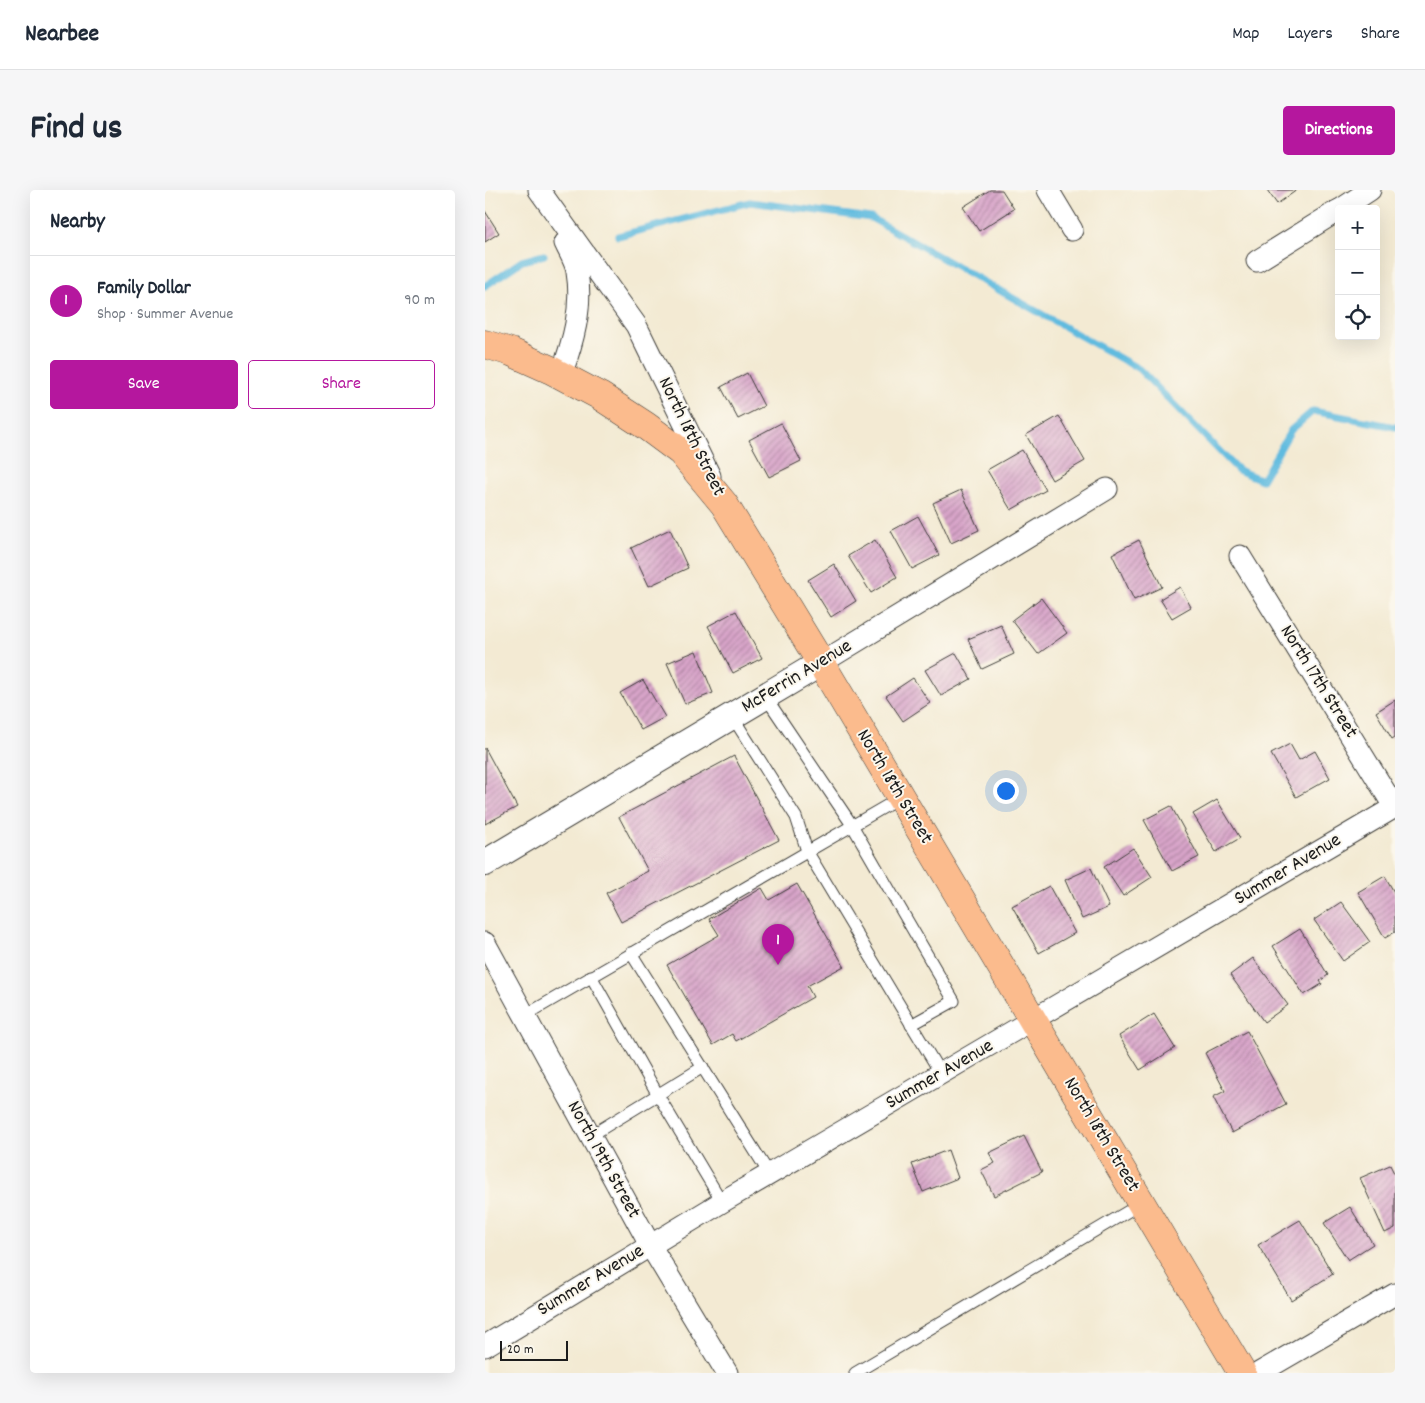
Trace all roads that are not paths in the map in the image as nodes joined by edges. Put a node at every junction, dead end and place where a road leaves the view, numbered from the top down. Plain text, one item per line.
1 (1048, 190) edge
2 (1370, 190) edge
3 (543, 196) edge
4 (1346, 205) edge
5 (1335, 212) edge
6 (1072, 230) dead end
7 (1257, 261) dead end
8 (485, 344) edge
9 (561, 375) junction
10 (1107, 489) dead end
11 (724, 504) junction
12 (1240, 556) dead end
13 (821, 663) junction
14 (765, 696) junction
15 (732, 716) junction
16 (900, 798) junction
17 (1395, 807) edge
18 (852, 826) junction
19 (807, 851) junction
20 (485, 863) edge
21 (485, 943) edge
22 (631, 953) junction
23 (591, 976) junction
24 (523, 1016) junction
25 (1034, 1020) junction
26 (911, 1025) junction
27 (703, 1067) junction
28 (941, 1074) junction
29 (657, 1095) junction
30 (590, 1136) junction
31 (770, 1175) junction
32 (722, 1202) junction
33 (1142, 1203) junction
34 (650, 1245) junction
35 (1395, 1294) edge
36 (485, 1346) edge
37 (727, 1373) edge
38 (855, 1373) edge
39 (1242, 1373) edge
40 (1259, 1373) edge

1 - 6 street
2 - 4 street
3 - 9 street, North 18th Street
3 - 11 street, North 18th Street
5 - 7 street
8 - 9 main road
9 - 11 main road
10 - 13 street, McFerrin Avenue
11 - 13 main road, North 18th Street
12 - 17 street, North 17th Street
13 - 14 street, McFerrin Avenue
13 - 16 main road, North 18th Street
14 - 15 street, McFerrin Avenue
14 - 18 lane
15 - 19 lane
15 - 20 street, McFerrin Avenue
16 - 18 lane
16 - 25 main road, North 18th Street
17 - 25 street, Summer Avenue
18 - 19 lane
18 - 26 lane
19 - 22 lane
19 - 26 lane
21 - 24 street, North 19th Street
22 - 23 lane
22 - 27 lane
23 - 24 lane
23 - 29 lane
24 - 30 street, North 19th Street
25 - 28 street, Summer Avenue
25 - 33 main road, North 18th Street
26 - 28 lane
27 - 29 lane
27 - 31 lane
28 - 31 street, Summer Avenue
29 - 30 lane
29 - 32 lane
30 - 34 street, North 19th Street
31 - 32 street, Summer Avenue
32 - 34 street, Summer Avenue
33 - 38 lane
33 - 39 main road, North 18th Street
34 - 36 street, Summer Avenue
34 - 37 street, North 19th Street
35 - 40 street

